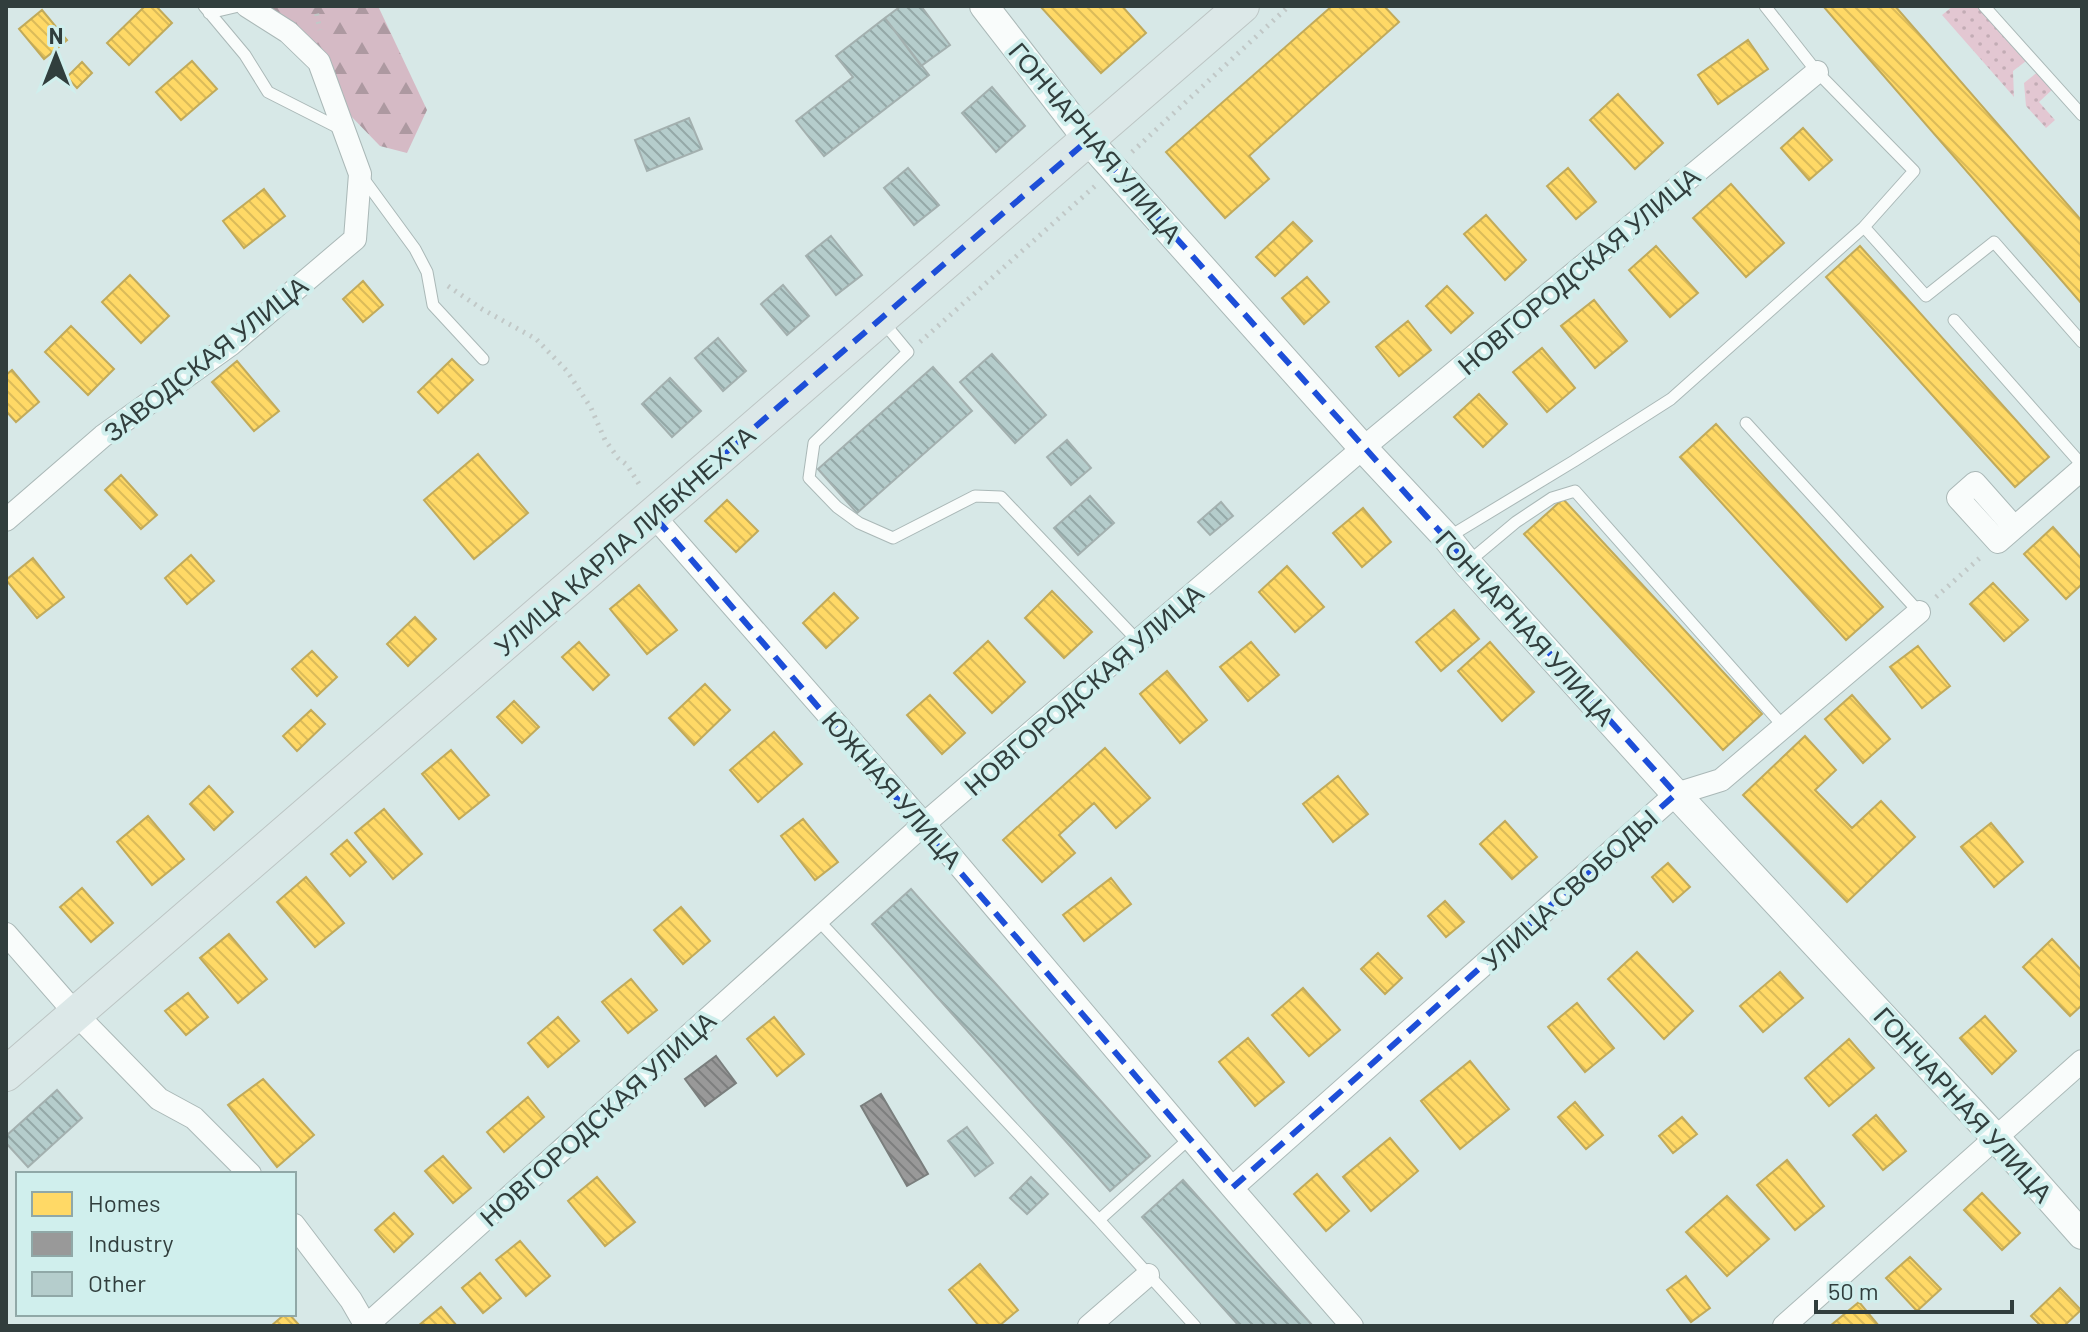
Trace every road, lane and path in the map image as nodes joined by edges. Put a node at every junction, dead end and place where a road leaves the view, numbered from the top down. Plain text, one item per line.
1 (239, 6) edge
2 (247, 6) edge
3 (984, 6) edge
4 (1242, 6) edge
5 (1765, 6) edge
6 (1984, 6) edge
7 (206, 9) edge
8 (1817, 72) junction
9 (2082, 115) edge
10 (345, 131) junction
11 (1088, 140) junction
12 (360, 174) junction
13 (1864, 227) junction
14 (427, 272) junction
15 (881, 319) junction
16 (1954, 320) dead end
17 (2082, 342) edge
18 (483, 359) dead end
19 (1746, 423) dead end
20 (1363, 448) junction
21 (2082, 467) edge
22 (653, 515) junction
23 (6, 520) edge
24 (2006, 534) joint
25 (1447, 538) junction
26 (1467, 563) junction
27 (1919, 612) junction
28 (1138, 641) junction
29 (1784, 727) junction
30 (1676, 794) junction
31 (924, 824) junction
32 (818, 920) junction
33 (6, 934) edge
34 (76, 1014) junction
35 (2082, 1061) edge
36 (6, 1074) edge
37 (1190, 1138) junction
38 (1996, 1138) junction
39 (248, 1172) edge
40 (1232, 1188) junction
41 (1099, 1220) junction
42 (296, 1228) edge
43 (2082, 1235) edge
44 (1148, 1275) junction
45 (366, 1326) edge
46 (1089, 1326) edge
47 (1195, 1326) edge
48 (1352, 1326) edge
49 (1784, 1326) edge

1 - 7 lane
2 - 10 street
3 - 11 street, ГОНЧАРНАЯ УЛИЦА
4 - 11 main road, УЛИЦА КАРЛА ЛИБКНЕХТА
5 - 8 lane
6 - 9 lane
7 - 10 lane
8 - 13 lane
8 - 20 street, НОВГОРОДСКАЯ УЛИЦА
10 - 12 street
11 - 15 main road, УЛИЦА КАРЛА ЛИБКНЕХТА
11 - 20 street, ГОНЧАРНАЯ УЛИЦА
12 - 14 lane
12 - 23 street, ЗАВОДСКАЯ УЛИЦА
13 - 17 lane
13 - 25 lane
14 - 18 lane
14 - 22 path
15 - 22 main road, УЛИЦА КАРЛА ЛИБКНЕХТА
15 - 28 lane
16 - 21 lane
19 - 27 lane
20 - 25 street, ГОНЧАРНАЯ УЛИЦА
20 - 28 street, НОВГОРОДСКАЯ УЛИЦА
21 - 24 street
22 - 31 street, ЮЖНАЯ УЛИЦА
22 - 34 main road, УЛИЦА КАРЛА ЛИБКНЕХТА
24 - 27 path
25 - 26 street, ГОНЧАРНАЯ УЛИЦА
26 - 29 lane
26 - 30 street, ГОНЧАРНАЯ УЛИЦА
27 - 29 street, УЛИЦА СВОБОДЫ
28 - 31 street, НОВГОРОДСКАЯ УЛИЦА
29 - 30 street, УЛИЦА СВОБОДЫ
30 - 38 street, ГОНЧАРНАЯ УЛИЦА
30 - 40 street, УЛИЦА СВОБОДЫ
31 - 32 street, НОВГОРОДСКАЯ УЛИЦА
31 - 37 street, ЮЖНАЯ УЛИЦА
32 - 41 lane
32 - 45 street, НОВГОРОДСКАЯ УЛИЦА
33 - 34 street
34 - 36 main road, УЛИЦА КАРЛА ЛИБКНЕХТА
34 - 39 street
35 - 38 street
37 - 40 street, ЮЖНАЯ УЛИЦА
37 - 41 lane
38 - 43 street, ГОНЧАРНАЯ УЛИЦА
38 - 49 street
40 - 48 street, ЮЖНАЯ УЛИЦА
41 - 44 lane
42 - 45 street
44 - 46 street
44 - 47 lane

